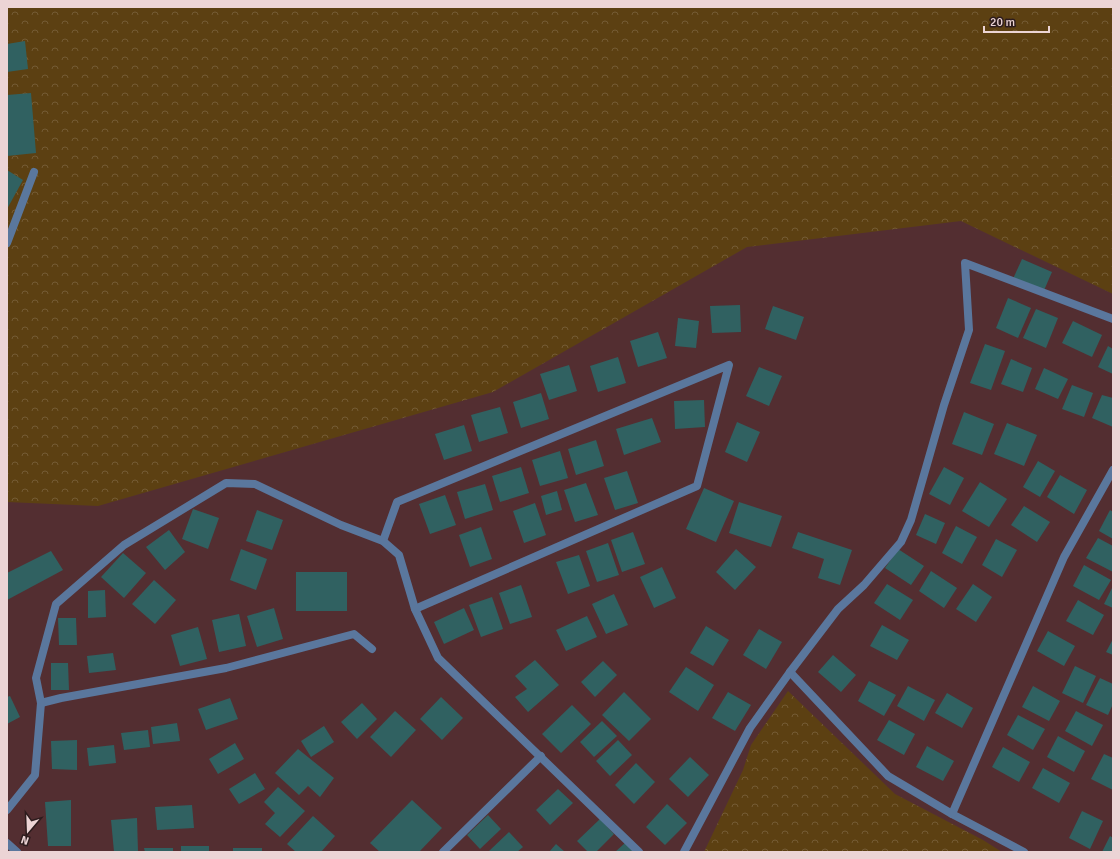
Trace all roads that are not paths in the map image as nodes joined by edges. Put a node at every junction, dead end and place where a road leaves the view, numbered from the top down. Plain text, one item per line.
1 (34, 172) dead end
2 (7, 243) edge
3 (1113, 319) edge
4 (1113, 470) edge
5 (383, 541) junction
6 (415, 609) junction
7 (372, 649) dead end
8 (790, 672) junction
9 (41, 703) junction
10 (541, 756) junction
11 (7, 810) edge
12 (952, 814) junction
13 (7, 843) edge
14 (17, 852) edge
15 (443, 852) edge
16 (638, 852) edge
17 (684, 852) edge
18 (1024, 852) edge

1 - 2 street
3 - 8 street
4 - 12 street
5 - 6 street
5 - 6 street
5 - 9 street
6 - 10 street
7 - 9 street
8 - 12 street
8 - 17 street
9 - 11 street
10 - 15 street
10 - 16 street
12 - 18 street
13 - 14 street

